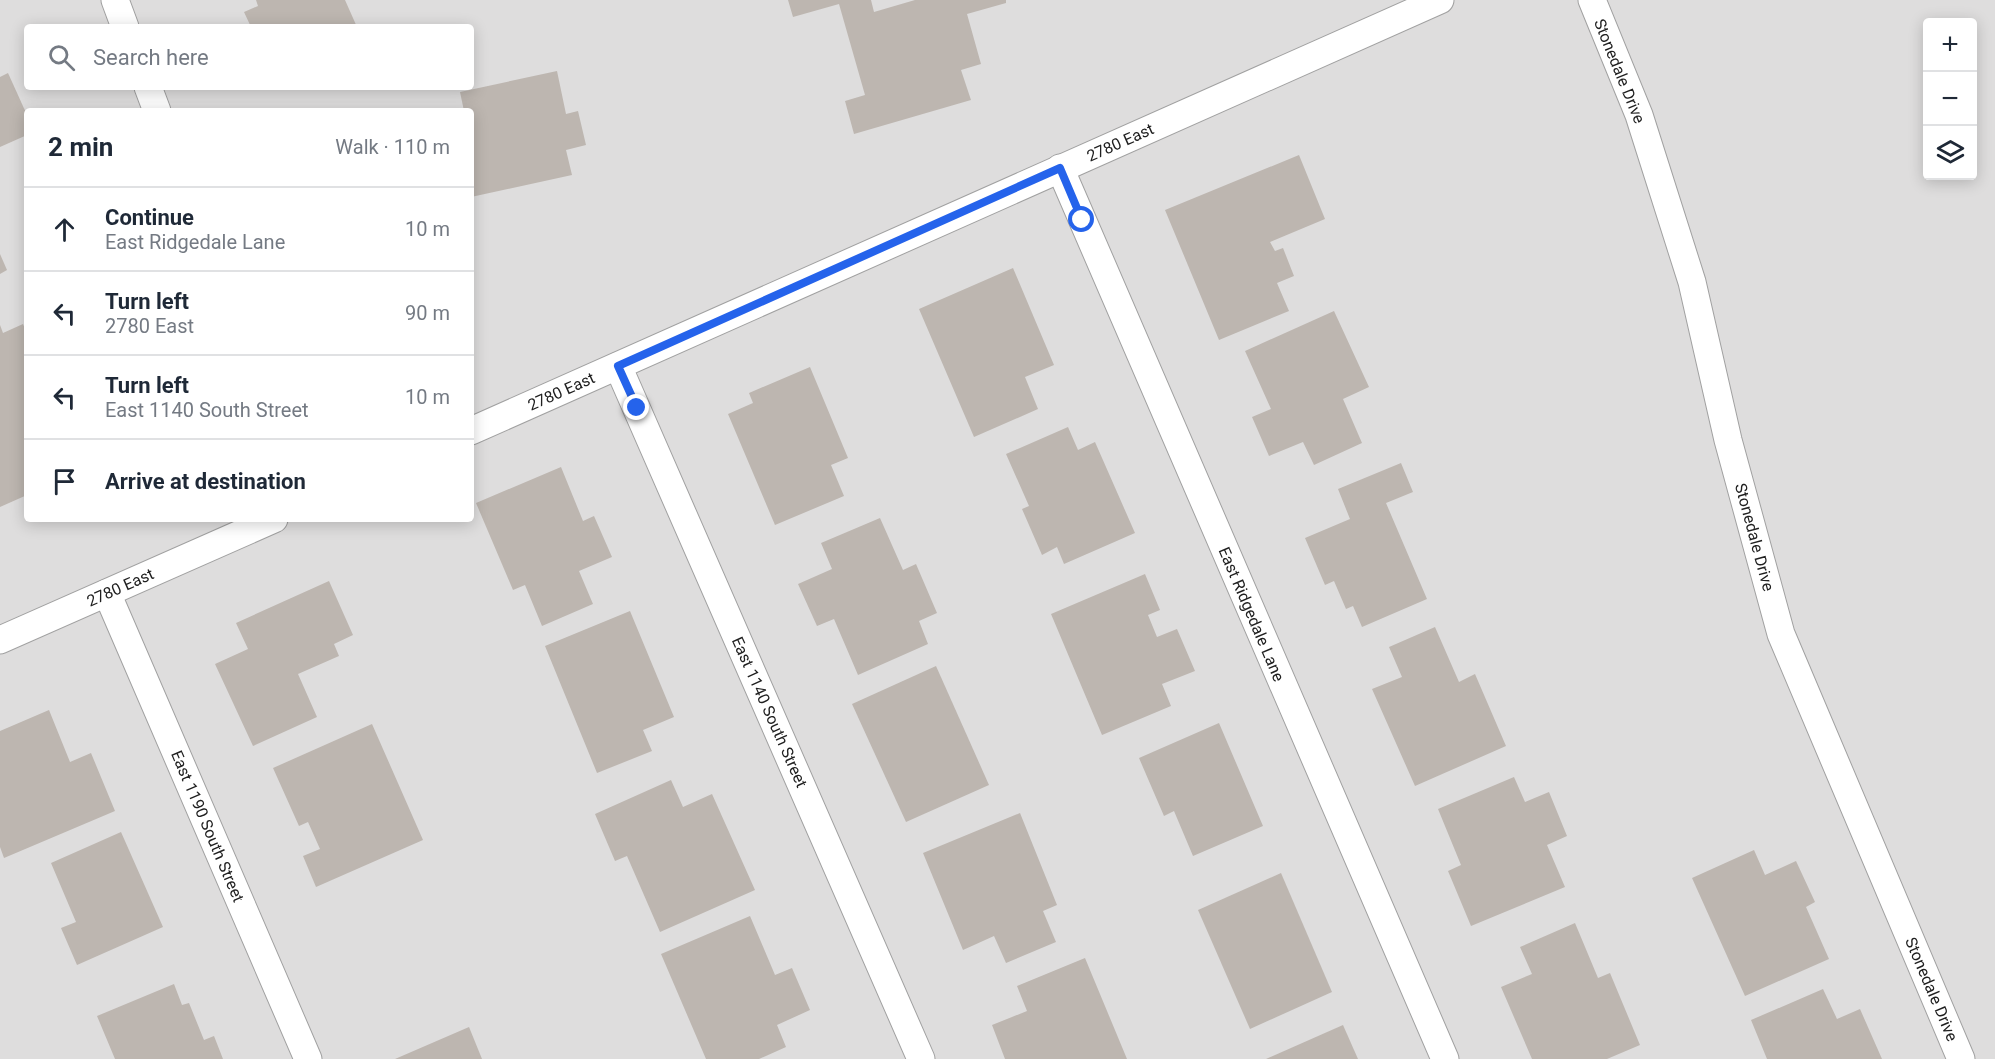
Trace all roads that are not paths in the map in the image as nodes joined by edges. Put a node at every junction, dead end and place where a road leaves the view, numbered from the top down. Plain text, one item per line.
1 (115, 0) edge
2 (1440, 0) edge
3 (1592, 0) edge
4 (124, 24) edge
5 (149, 90) edge
6 (156, 108) edge
7 (1060, 168) junction
8 (618, 366) junction
9 (474, 430) edge
10 (267, 522) edge
11 (107, 593) junction
12 (0, 640) edge
13 (308, 1059) edge
14 (921, 1059) edge
15 (1445, 1059) edge
16 (1961, 1059) edge

1 - 4 street
2 - 7 street, 2780 East
3 - 16 street, Stonedale Drive
5 - 6 street
7 - 8 street, 2780 East
7 - 15 street, East Ridgedale Lane
8 - 9 street, 2780 East
8 - 14 street, East 1140 South Street
10 - 11 street, 2780 East
11 - 12 street, 2780 East
11 - 13 street, East 1190 South Street

